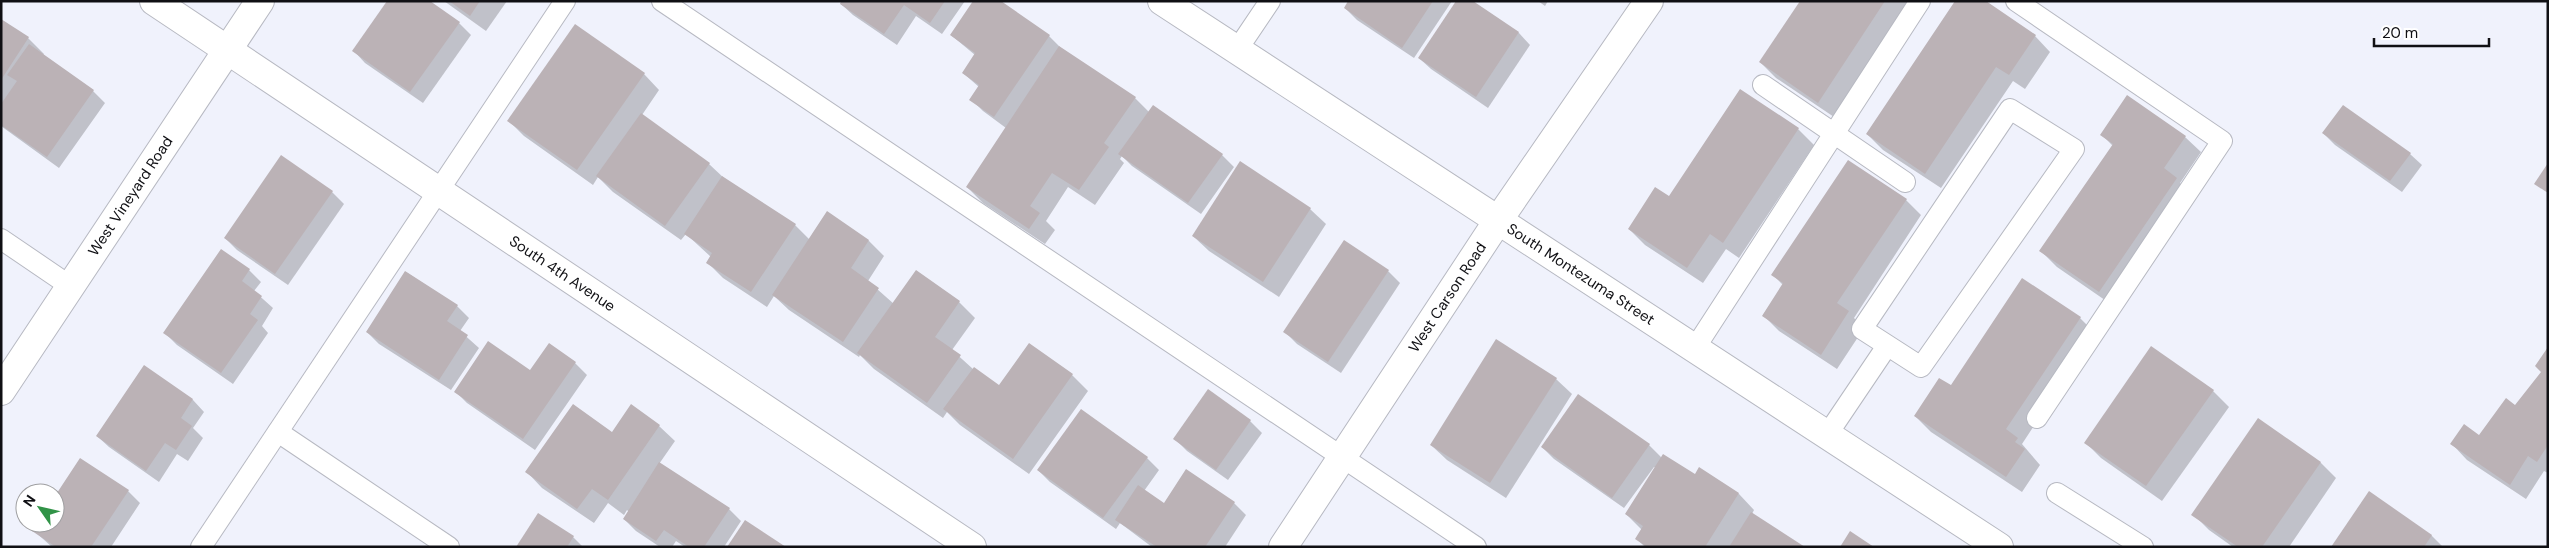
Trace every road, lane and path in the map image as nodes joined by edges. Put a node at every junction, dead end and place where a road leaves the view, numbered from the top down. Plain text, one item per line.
1 (154, 1) edge
2 (260, 1) edge
3 (565, 1) edge
4 (662, 1) edge
5 (1162, 1) edge
6 (1270, 1) edge
7 (1650, 1) edge
8 (1920, 1) edge
9 (2016, 1) edge
10 (227, 50) junction
11 (1237, 50) junction
12 (1763, 85) dead end
13 (1833, 132) junction
14 (1905, 182) dead end
15 (438, 192) junction
16 (1499, 219) junction
17 (1, 239) edge
18 (70, 286) junction
19 (1887, 346) junction
20 (1695, 348) junction
21 (1, 391) edge
22 (2036, 418) dead end
23 (278, 432) junction
24 (1826, 435) junction
25 (1343, 457) junction
26 (2057, 493) dead end
27 (201, 547) edge
28 (449, 547) edge
29 (972, 547) edge
30 (1283, 547) edge
31 (1476, 547) edge
32 (1999, 547) edge
33 (2144, 547) edge

1 - 10 street, South 4th Avenue
2 - 10 street, West Vineyard Road
3 - 15 lane
4 - 25 lane
5 - 11 street, South Montezuma Street
6 - 11 lane
7 - 16 street, West Carson Road
8 - 13 lane
9 - 22 lane
10 - 15 street, South 4th Avenue
10 - 18 street, West Vineyard Road
11 - 16 street, South Montezuma Street
12 - 13 lane
13 - 14 lane
13 - 20 lane
15 - 23 lane
15 - 29 street, South 4th Avenue
16 - 20 street, South Montezuma Street
16 - 25 street, West Carson Road
17 - 18 lane
18 - 21 street, West Vineyard Road
19 - 19 lane
19 - 24 lane
20 - 24 street, South Montezuma Street
23 - 27 lane
23 - 28 lane
24 - 32 street, South Montezuma Street
25 - 30 street, West Carson Road
25 - 31 lane
26 - 33 lane

